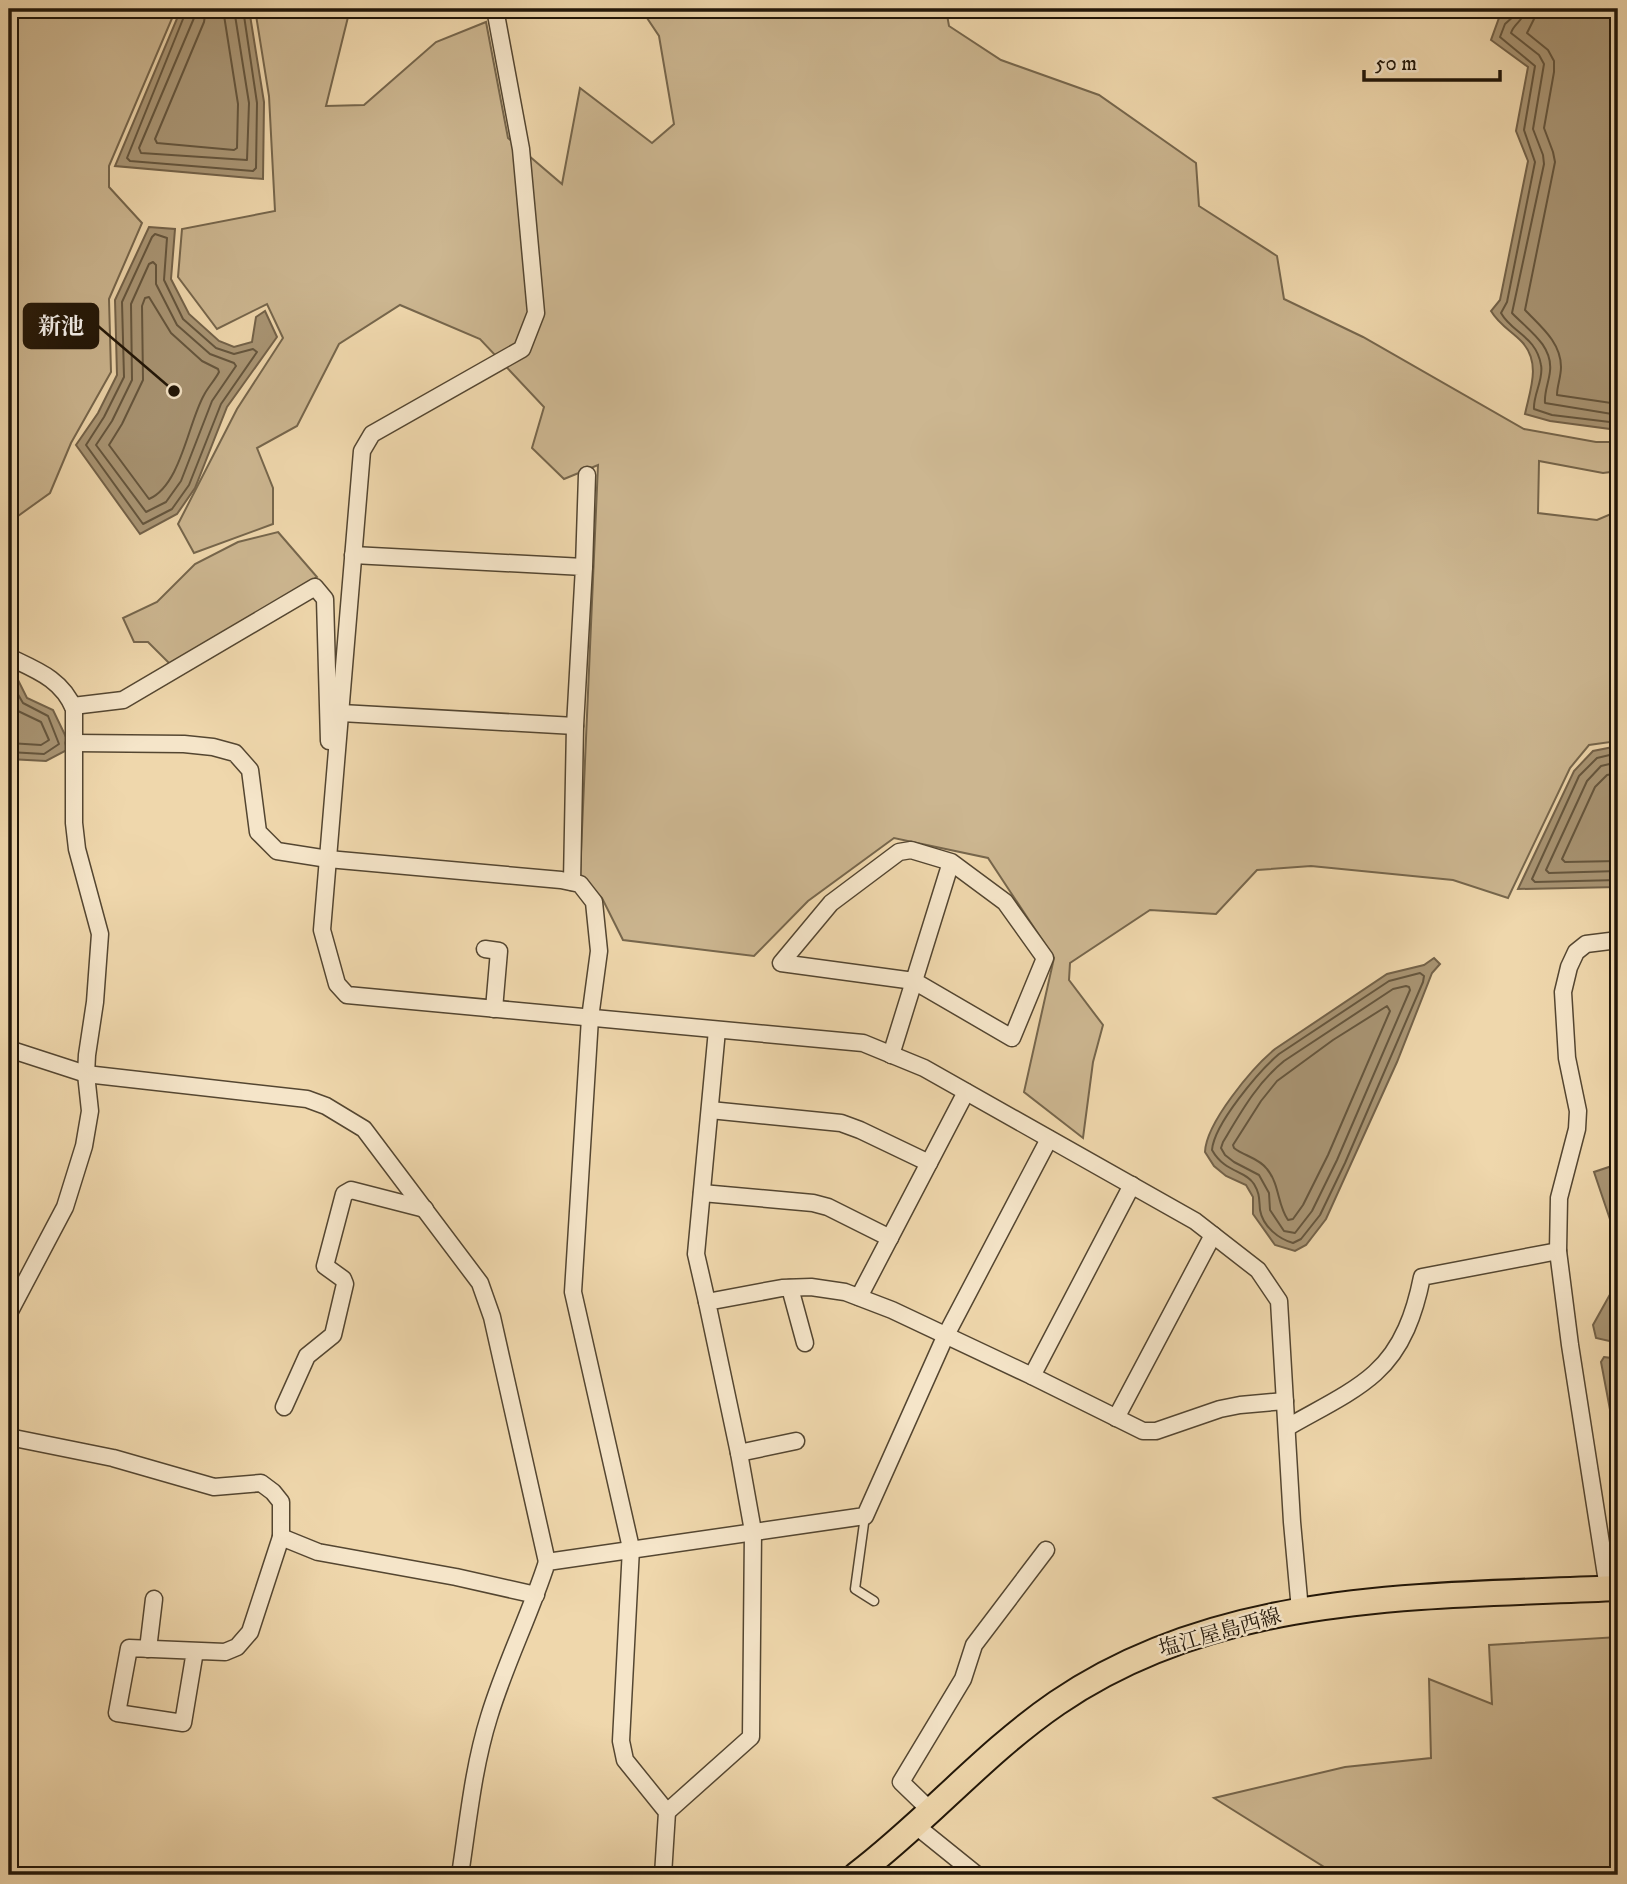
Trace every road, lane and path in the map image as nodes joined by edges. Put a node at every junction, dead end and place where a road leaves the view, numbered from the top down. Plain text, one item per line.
1 (495, 9) edge
2 (1441, 9) edge
3 (1460, 9) edge
4 (587, 475) dead end
5 (353, 555) junction
6 (584, 567) junction
7 (9, 657) edge
8 (73, 706) junction
9 (341, 713) junction
10 (575, 726) junction
11 (74, 743) junction
12 (332, 817) junction
13 (328, 859) junction
14 (951, 862) junction
15 (572, 882) junction
16 (1618, 940) edge
17 (485, 949) dead end
18 (914, 981) junction
19 (494, 1009) junction
20 (590, 1018) junction
21 (717, 1030) junction
22 (9, 1049) edge
23 (891, 1055) junction
24 (86, 1074) junction
25 (966, 1092) junction
26 (710, 1110) junction
27 (1049, 1139) junction
28 (929, 1163) junction
29 (1132, 1185) junction
30 (702, 1193) junction
31 (425, 1209) junction
32 (1213, 1235) junction
33 (890, 1238) junction
34 (1558, 1251) junction
35 (790, 1288) junction
36 (859, 1297) junction
37 (707, 1302) junction
38 (9, 1313) edge
39 (945, 1337) junction
40 (805, 1343) dead end
41 (1032, 1376) junction
42 (1285, 1401) junction
43 (284, 1407) dead end
44 (1116, 1418) junction
45 (1288, 1427) junction
46 (9, 1437) edge
47 (796, 1441) dead end
48 (739, 1452) junction
49 (865, 1516) junction
50 (753, 1531) junction
51 (281, 1537) junction
52 (631, 1548) junction
53 (1046, 1550) dead end
54 (547, 1562) junction
55 (1613, 1588) edge
56 (536, 1595) junction
57 (153, 1599) dead end
58 (874, 1601) dead end
59 (1300, 1610) junction
60 (148, 1649) junction
61 (195, 1651) junction
62 (667, 1812) junction
63 (923, 1818) junction
64 (460, 1875) edge
65 (663, 1875) edge
66 (856, 1875) edge
67 (976, 1875) edge

1 - 5 street
2 - 3 street
4 - 6 street
5 - 6 street
5 - 9 street
6 - 10 street
7 - 8 street
8 - 11 street
8 - 12 street
9 - 10 street
9 - 12 street
10 - 15 street
11 - 13 street
11 - 24 street
12 - 13 street
13 - 15 street
13 - 19 street
14 - 18 street
14 - 18 street
14 - 18 street
15 - 20 street
16 - 34 street
17 - 19 street
18 - 23 street
19 - 20 street
20 - 21 street
20 - 52 street
21 - 23 street
21 - 26 street
22 - 24 street
23 - 25 street
24 - 31 street
24 - 38 street
25 - 27 street
25 - 28 street
26 - 28 street
26 - 30 street
27 - 29 street
27 - 39 street
28 - 33 street
29 - 32 street
29 - 41 street
30 - 33 street
30 - 37 street
31 - 43 street
31 - 54 street
32 - 42 street
32 - 44 street
33 - 36 street
34 - 45 street
34 - 55 street
35 - 36 street
35 - 37 street
35 - 40 street
36 - 39 street
37 - 48 street
39 - 41 street
39 - 49 street
41 - 44 street
42 - 44 street
42 - 45 street
45 - 59 street
46 - 51 street
47 - 48 street
48 - 50 street
49 - 50 street
49 - 58 lane
50 - 52 street
50 - 62 street
51 - 56 street
51 - 61 street
52 - 54 street
52 - 62 street
53 - 63 street
54 - 56 street
55 - 59 main road, 塩江屋島西線
56 - 64 street
57 - 60 street
59 - 63 main road, 塩江屋島西線
60 - 61 street
60 - 61 street
62 - 65 street
63 - 66 main road, 塩江屋島西線
63 - 67 street

